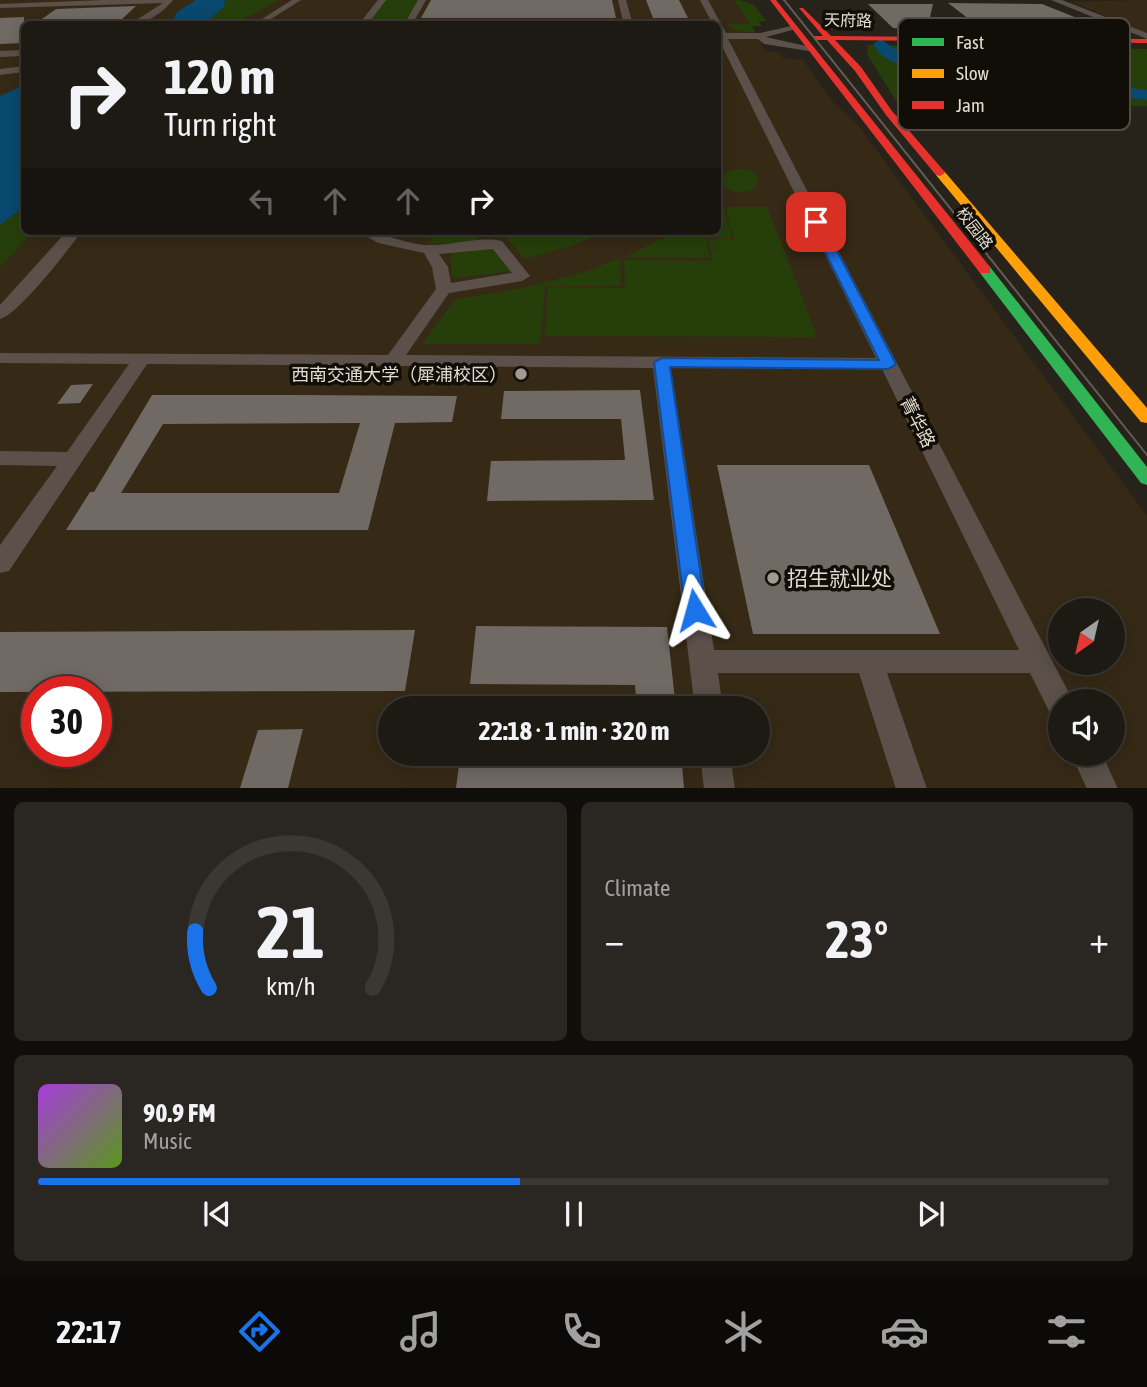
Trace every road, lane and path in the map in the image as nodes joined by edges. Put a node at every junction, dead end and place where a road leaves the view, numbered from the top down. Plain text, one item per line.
1 (297, 0) edge
2 (382, 0) edge
3 (422, 0) edge
4 (622, 0) edge
5 (704, 0) edge
6 (1055, 0) edge
7 (773, 1) edge
8 (62, 4) junction
9 (797, 5) edge
10 (0, 6) edge
11 (155, 12) junction
12 (127, 13) dead end
13 (47, 15) dead end
14 (1096, 18) edge
15 (139, 21) edge
16 (263, 21) edge
17 (365, 21) edge
18 (411, 21) edge
19 (627, 21) edge
20 (714, 21) edge
21 (721, 33) edge
22 (1130, 33) edge
23 (721, 37) edge
24 (762, 38) junction
25 (802, 39) junction
26 (830, 39) junction
27 (898, 39) edge
28 (1147, 40) edge
29 (21, 53) edge
30 (0, 54) edge
31 (21, 69) edge
32 (0, 72) edge
33 (898, 120) edge
34 (906, 130) edge
35 (71, 235) edge
36 (373, 235) edge
37 (429, 250) junction
38 (444, 289) junction
39 (0, 314) edge
40 (0, 358) edge
41 (142, 359) junction
42 (394, 360) junction
43 (662, 362) junction
44 (888, 364) junction
45 (1147, 418) edge
46 (0, 458) edge
47 (73, 458) junction
48 (1147, 479) edge
49 (0, 564) edge
50 (869, 661) junction
51 (1039, 661) junction
52 (702, 662) junction
53 (1053, 689) edge
54 (707, 696) edge
55 (717, 766) edge
56 (1092, 766) edge
57 (720, 788) edge
58 (912, 788) edge
59 (1103, 788) edge

1 - 16 street
2 - 17 street
3 - 18 street
4 - 19 street
5 - 20 street, 菁华路
6 - 14 street
7 - 25 street, 校园路
8 - 10 street
8 - 11 street
8 - 13 street
9 - 26 street, 校园路
11 - 12 street
11 - 15 street
21 - 24 street
22 - 28 street
23 - 44 street, 菁华路
24 - 25 street
24 - 25 street
25 - 26 street, 天府路
25 - 48 street, 校园路
26 - 27 street, 天府路
26 - 33 street, 校园路
29 - 30 street
31 - 32 street
34 - 45 street, 校园路
35 - 39 street
36 - 37 street
37 - 38 street
37 - 38 street
38 - 42 street
40 - 41 street
41 - 42 street
41 - 47 street
42 - 43 street
43 - 44 street
43 - 52 street
44 - 51 street, 菁华路
46 - 47 street
47 - 49 street
50 - 51 street
50 - 52 street
50 - 58 street
51 - 53 street, 菁华路
52 - 54 street
55 - 57 street
56 - 59 street

